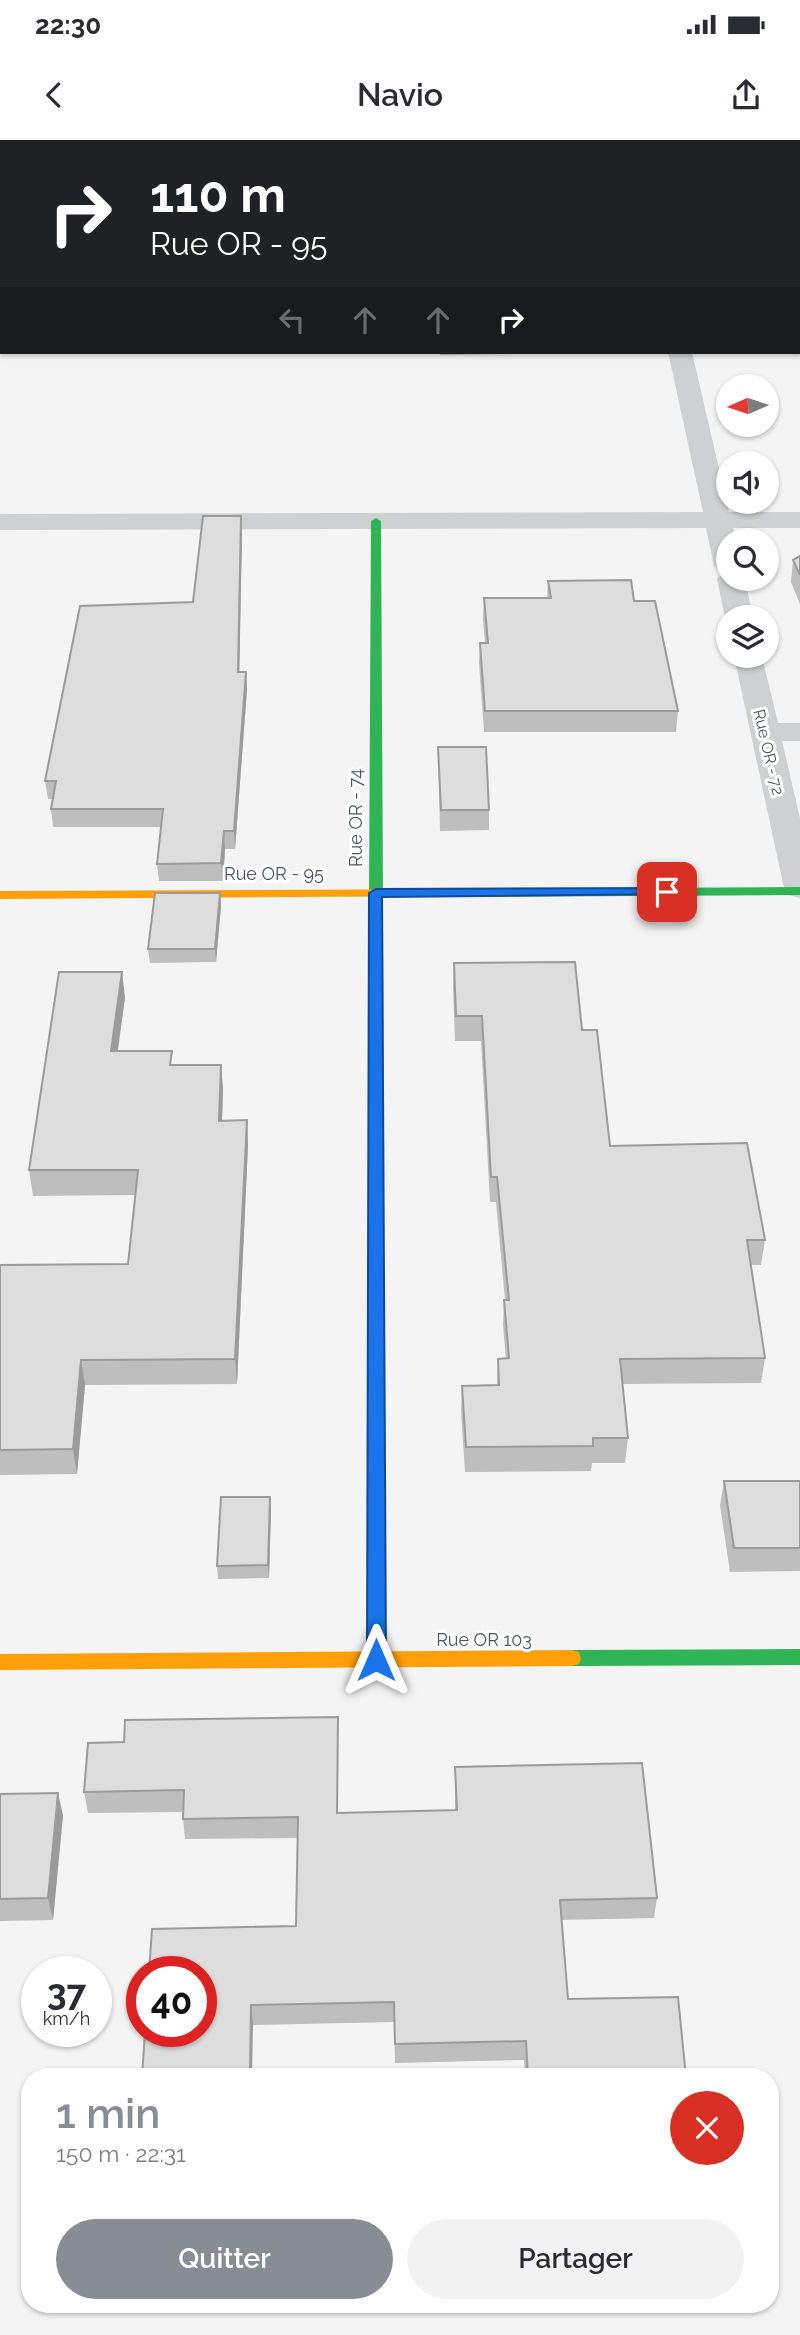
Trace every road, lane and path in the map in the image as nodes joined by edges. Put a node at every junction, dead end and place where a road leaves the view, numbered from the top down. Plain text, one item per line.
1 (680, 354) edge
2 (718, 520) junction
3 (800, 520) edge
4 (376, 521) junction
5 (0, 523) edge
6 (720, 528) edge
7 (751, 668) edge
8 (765, 732) junction
9 (800, 732) edge
10 (800, 889) edge
11 (376, 893) junction
12 (0, 895) edge
13 (800, 1657) edge
14 (376, 1660) junction
15 (0, 1662) edge

1 - 2 street
2 - 3 street
2 - 4 street
2 - 6 street
4 - 5 street
4 - 11 street, Rue OR - 74
7 - 8 street, Rue OR - 72
8 - 9 street
8 - 10 street, Rue OR - 72
10 - 11 street, Rue OR - 95
11 - 12 street, Rue OR - 95
11 - 14 street, Rue OR - 74
13 - 14 street, Rue OR 103
14 - 15 street, Rue OR 103

